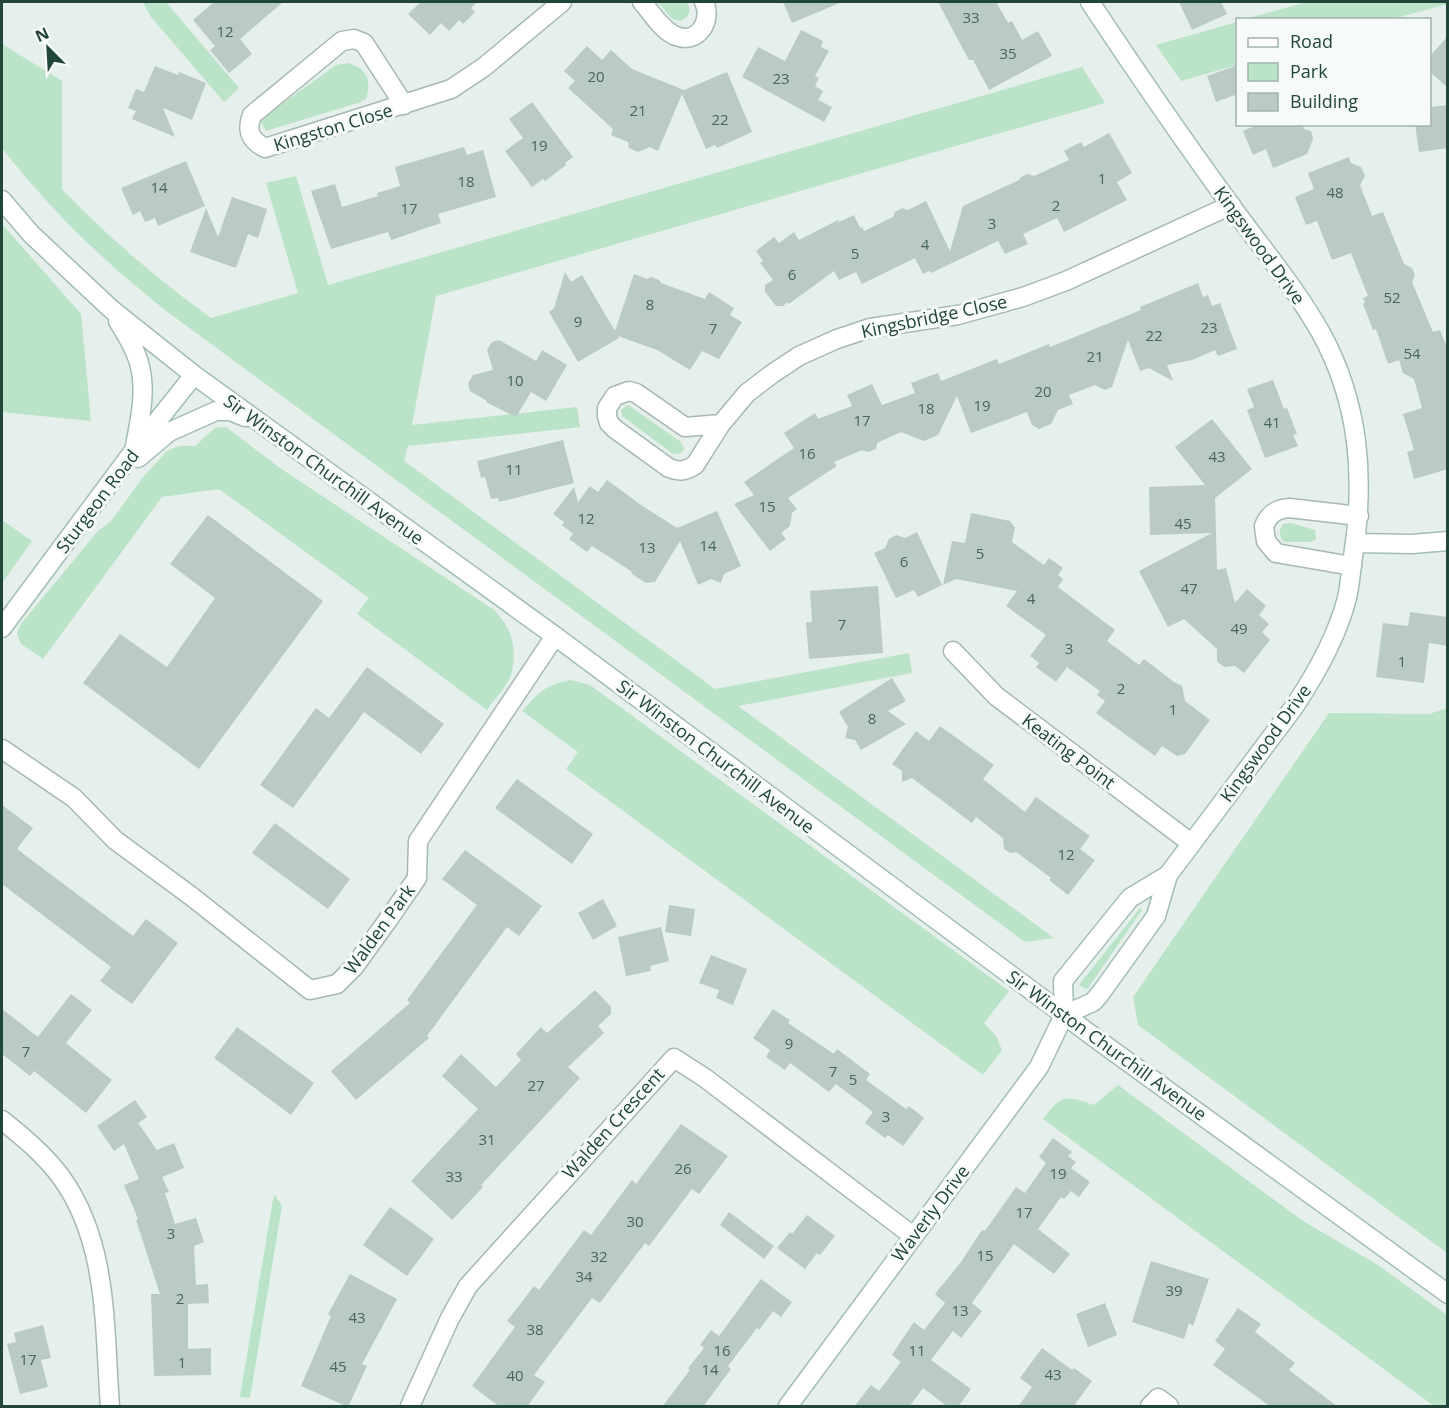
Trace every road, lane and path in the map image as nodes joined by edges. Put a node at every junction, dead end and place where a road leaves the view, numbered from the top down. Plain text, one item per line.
1 (562, 2) edge
2 (642, 2) edge
3 (704, 2) edge
4 (1090, 2) edge
5 (404, 105) junction
6 (2, 200) edge
7 (1231, 205) junction
8 (111, 309) junction
9 (194, 375) junction
10 (257, 421) junction
11 (721, 424) junction
12 (135, 449) junction
13 (118, 474) junction
14 (1359, 516) junction
15 (1448, 541) edge
16 (1355, 543) junction
17 (1352, 566) junction
18 (2, 628) edge
19 (555, 636) junction
20 (954, 651) dead end
21 (2, 748) edge
22 (1191, 843) junction
23 (1168, 875) junction
24 (1064, 1015) junction
25 (2, 1120) edge
26 (913, 1236) junction
27 (1448, 1294) edge
28 (110, 1407) edge
29 (410, 1407) edge
30 (788, 1407) edge
31 (1150, 1407) edge
32 (1169, 1407) edge

1 - 5 street, Kingston Close
2 - 3 street
4 - 7 street, Kingswood Drive
5 - 5 street, Kingston Close
6 - 8 street, Sir Winston Churchill Avenue
7 - 11 street, Kingsbridge Close
7 - 14 street, Kingswood Drive
8 - 9 street, Sir Winston Churchill Avenue
8 - 12 street
9 - 10 street, Sir Winston Churchill Avenue
9 - 12 street, Sturgeon Road
10 - 13 street
10 - 19 street, Sir Winston Churchill Avenue
11 - 11 street, Kingsbridge Close
12 - 13 street, Sturgeon Road
13 - 18 street, Sturgeon Road
14 - 16 street, Kingswood Drive
14 - 17 street
15 - 16 street
16 - 17 street, Kingswood Drive
17 - 22 street, Kingswood Drive
19 - 21 street, Walden Park
19 - 24 street, Sir Winston Churchill Avenue
20 - 22 street, Keating Point
22 - 23 street, Kingswood Drive
23 - 24 street, Kingswood Drive
23 - 24 street, Kingswood Drive
24 - 26 street, Waverly Drive
24 - 27 street, Sir Winston Churchill Avenue
25 - 28 street
26 - 29 street, Walden Crescent
26 - 30 street, Waverly Drive
31 - 32 street

